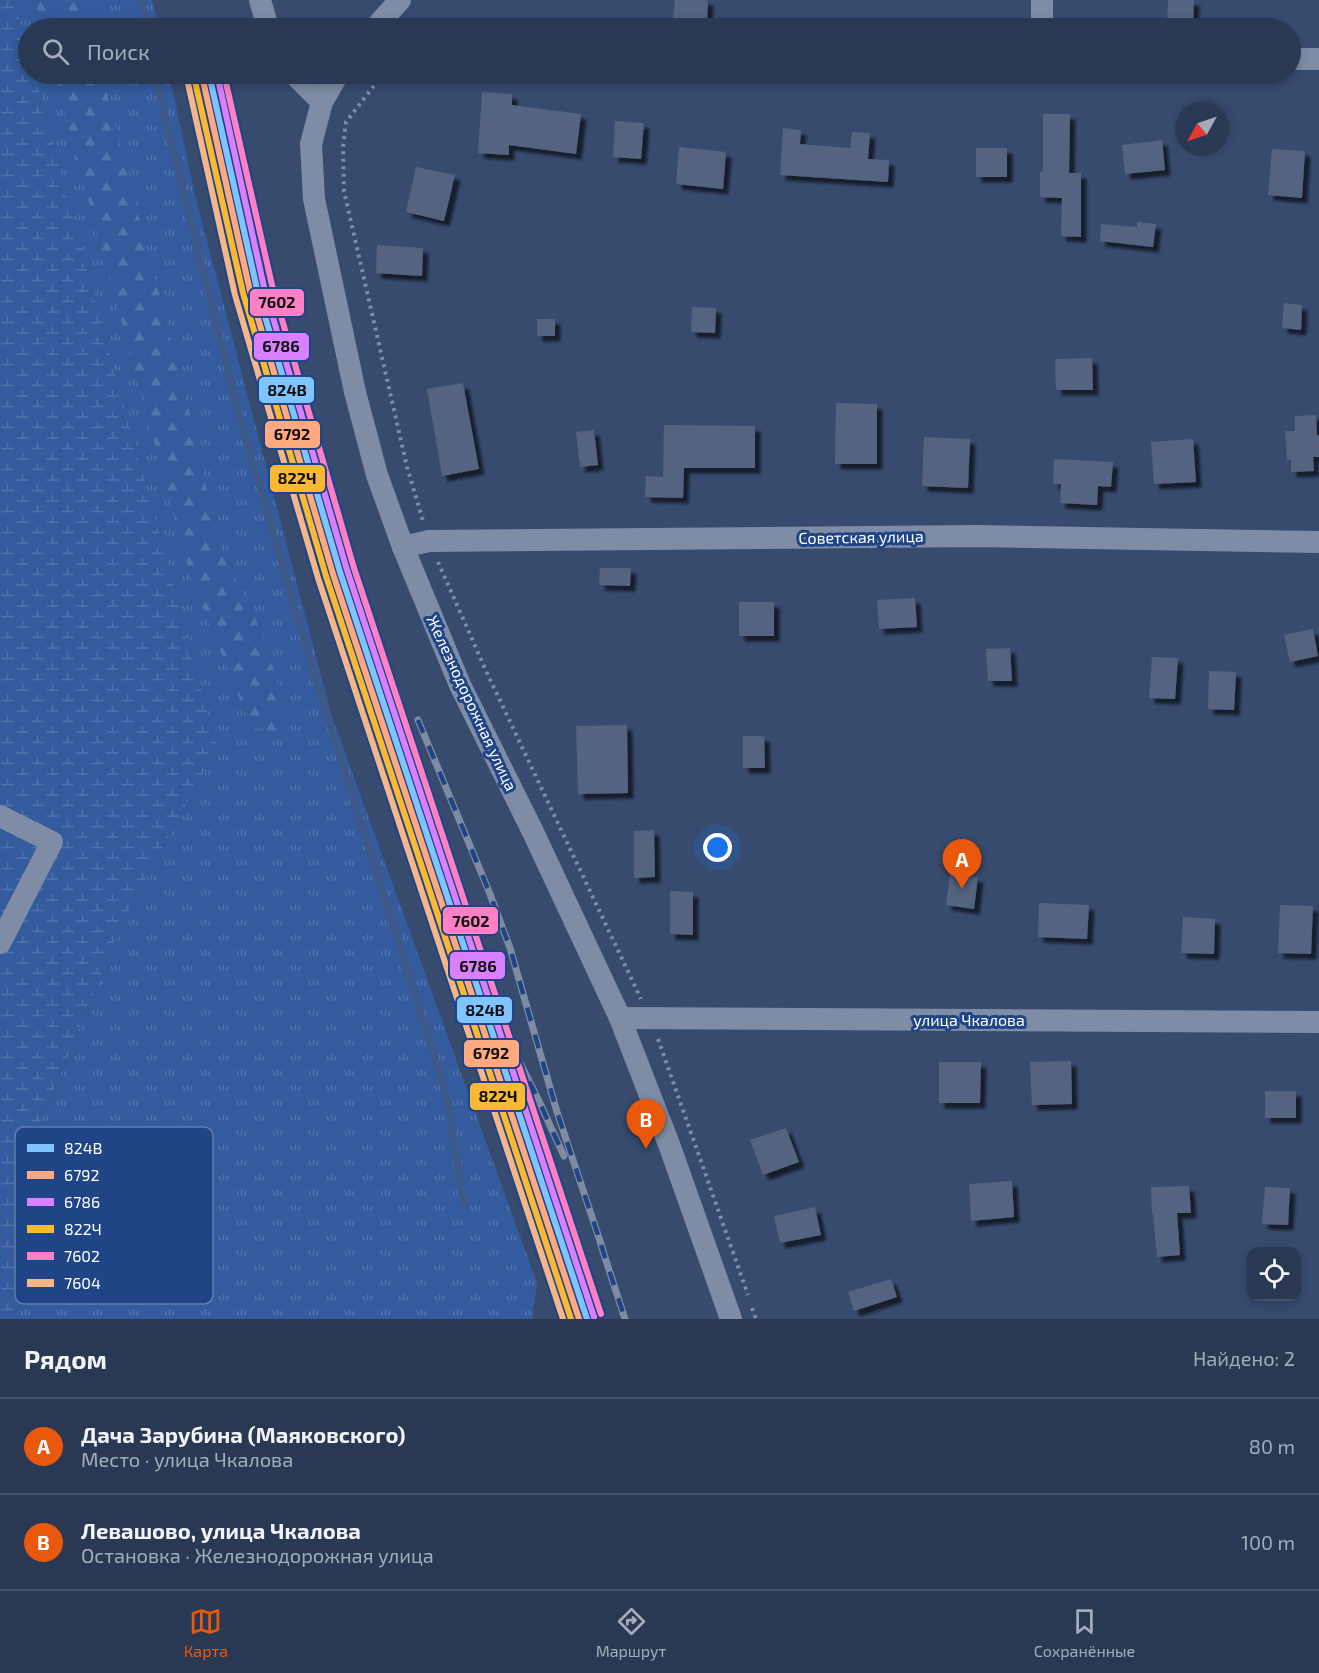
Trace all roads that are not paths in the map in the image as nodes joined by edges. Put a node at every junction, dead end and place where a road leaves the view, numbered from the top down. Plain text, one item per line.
1 (260, 0) edge
2 (400, 0) edge
3 (1042, 0) edge
4 (265, 18) edge
5 (384, 18) edge
6 (1042, 18) edge
7 (1301, 59) edge
8 (1319, 59) edge
9 (304, 84) edge
10 (332, 84) edge
11 (322, 102) junction
12 (1319, 542) edge
13 (403, 547) junction
14 (0, 816) edge
15 (0, 943) edge
16 (620, 1018) junction
17 (1319, 1022) edge
18 (731, 1319) edge

1 - 4 street
2 - 5 street
3 - 6 street
7 - 8 street
9 - 11 street
10 - 11 street, Железнодорожная улица
11 - 13 street, Железнодорожная улица
12 - 13 street, Советская улица
13 - 16 street, Железнодорожная улица
14 - 15 street
16 - 17 street, улица Чкалова
16 - 18 street, Железнодорожная улица

